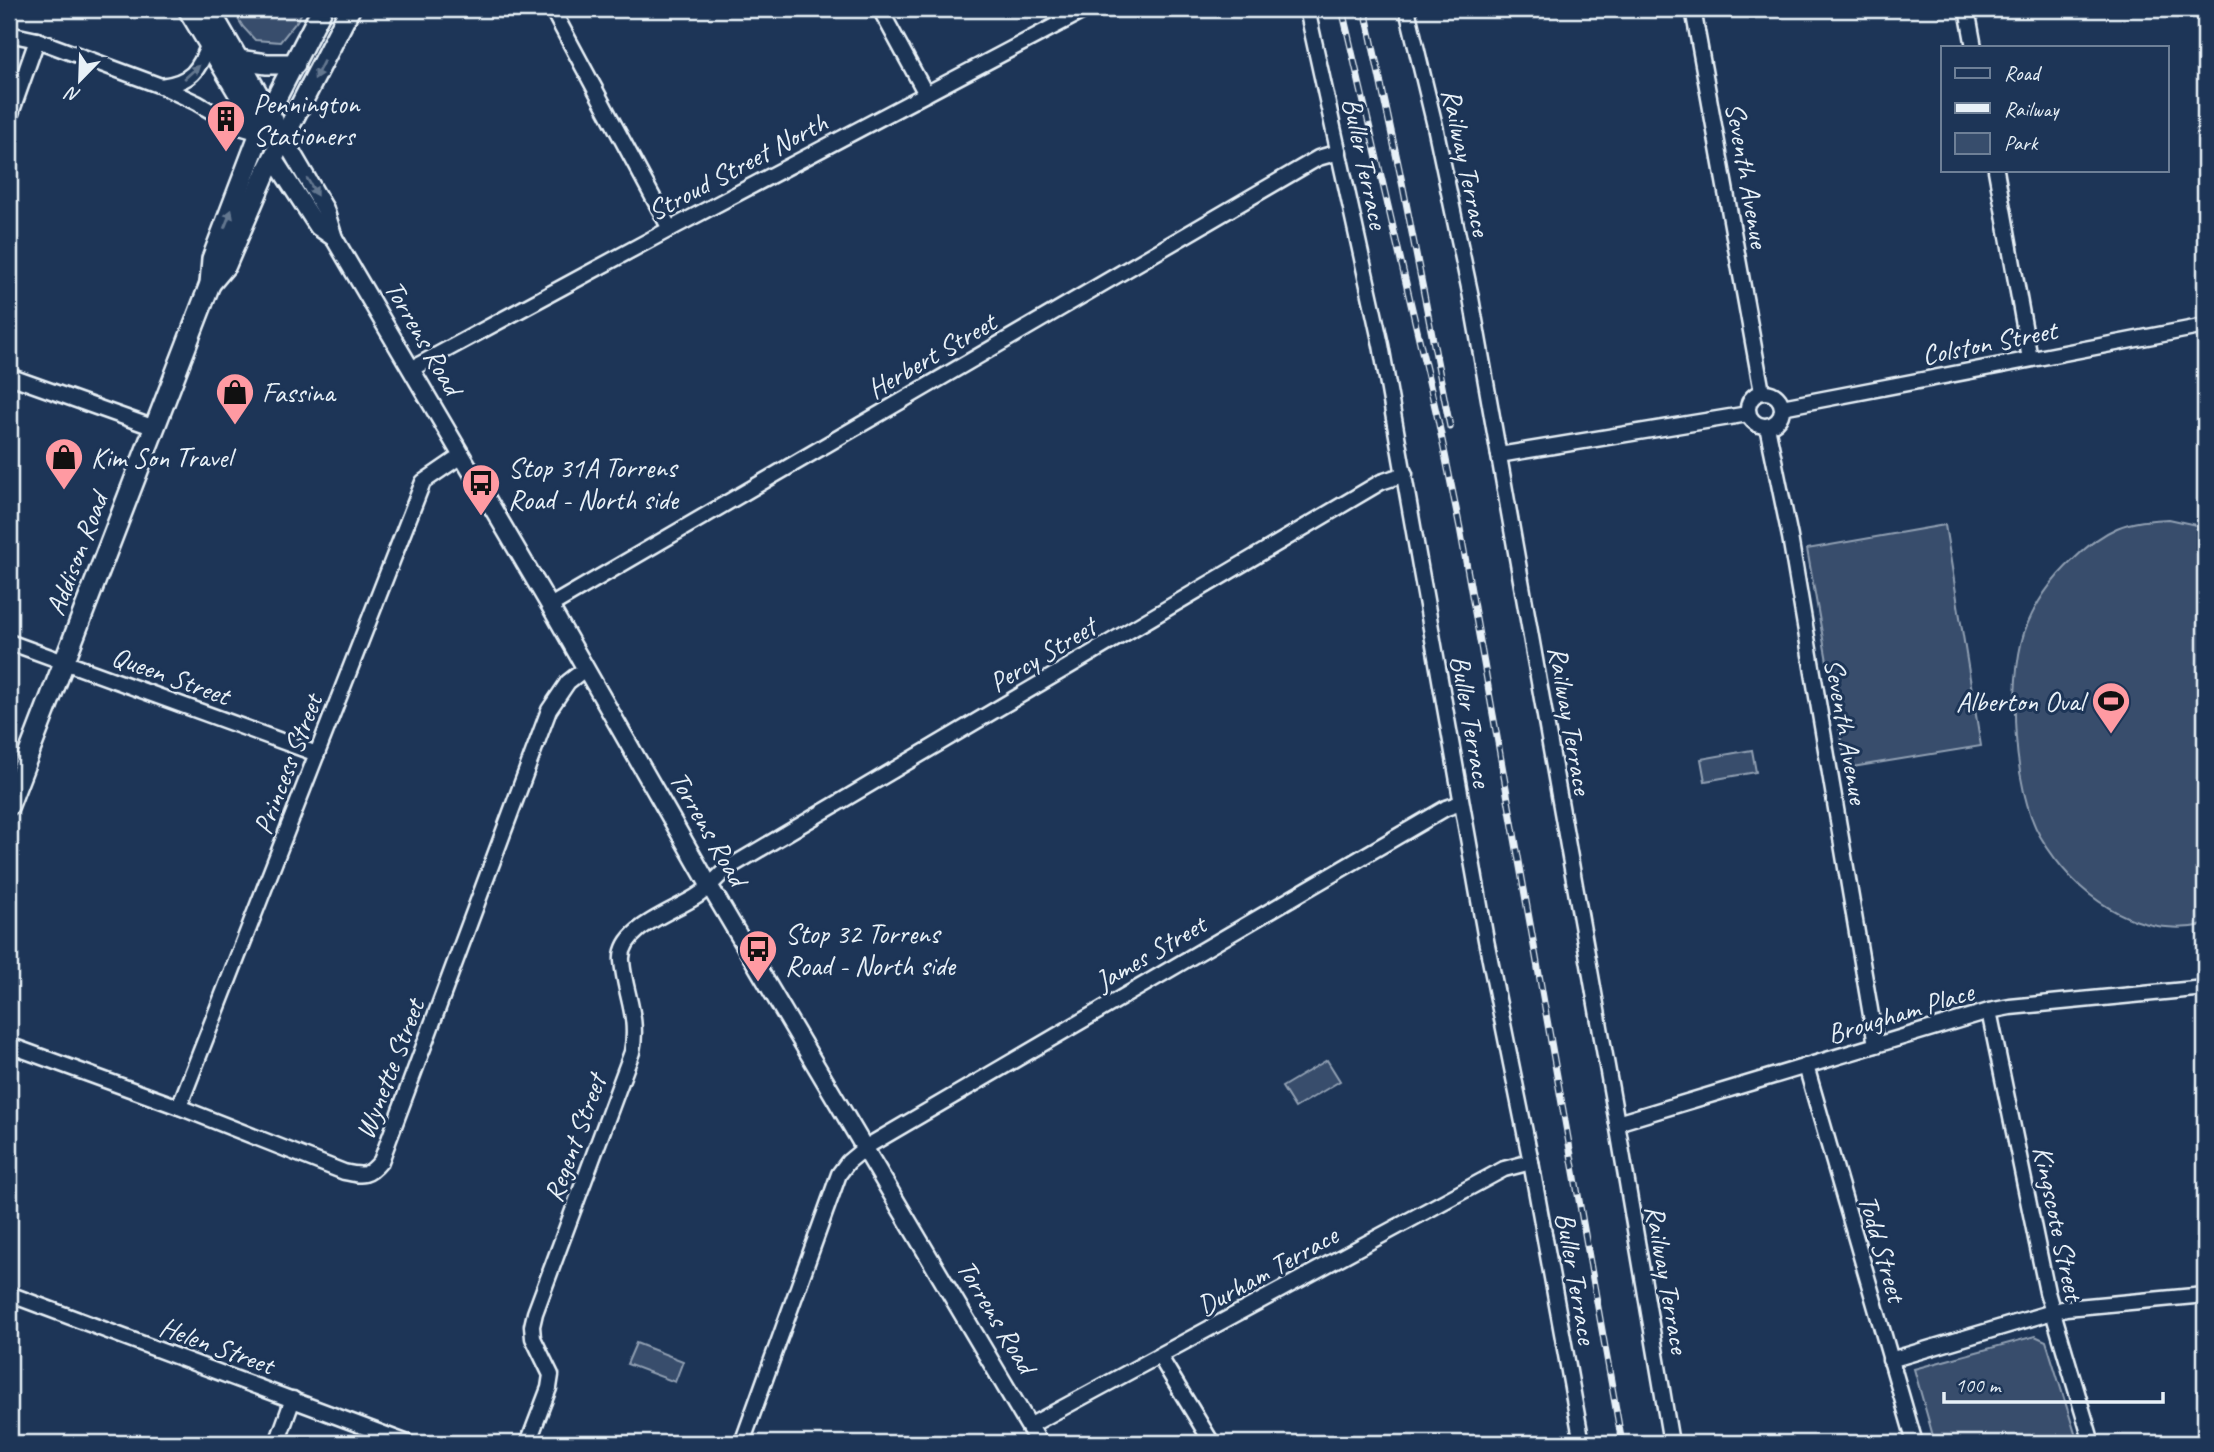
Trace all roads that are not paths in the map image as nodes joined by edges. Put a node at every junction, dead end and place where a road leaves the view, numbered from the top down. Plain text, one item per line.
1 (188, 9) edge
2 (209, 9) edge
3 (323, 9) edge
4 (350, 9) edge
5 (552, 9) edge
6 (880, 9) edge
7 (1087, 9) edge
8 (1307, 9) edge
9 (1408, 9) edge
10 (1693, 9) edge
11 (1966, 9) edge
12 (9, 34) edge
13 (37, 40) junction
14 (209, 43) junction
15 (1973, 46) edge
16 (239, 60) junction
17 (295, 64) junction
18 (161, 86) junction
19 (926, 94) junction
20 (268, 112) junction
21 (9, 119) edge
22 (260, 133) junction
23 (284, 139) junction
24 (1339, 152) junction
25 (273, 158) junction
26 (1996, 172) edge
27 (670, 229) junction
28 (334, 238) junction
29 (210, 284) junction
30 (2205, 326) edge
31 (2030, 359) junction
32 (411, 369) junction
33 (9, 376) edge
34 (1762, 392) junction
35 (1782, 407) junction
36 (1748, 414) junction
37 (1767, 426) junction
38 (155, 428) junction
39 (1499, 455) junction
40 (461, 456) junction
41 (1405, 474) junction
42 (550, 606) junction
43 (9, 642) edge
44 (64, 662) junction
45 (586, 668) junction
46 (317, 754) junction
47 (1461, 803) junction
48 (9, 805) edge
49 (709, 885) junction
50 (2205, 988) edge
51 (1989, 1011) junction
52 (9, 1045) edge
53 (1876, 1045) junction
54 (1806, 1066) junction
55 (179, 1107) junction
56 (1617, 1124) junction
57 (866, 1147) junction
58 (1531, 1162) junction
59 (9, 1294) edge
60 (2205, 1295) edge
61 (2053, 1312) junction
62 (1160, 1357) junction
63 (1890, 1360) junction
64 (293, 1399) junction
65 (1029, 1426) junction
66 (277, 1443) edge
67 (408, 1443) edge
68 (528, 1443) edge
69 (742, 1443) edge
70 (1039, 1443) edge
71 (1212, 1443) edge
72 (1582, 1443) edge
73 (1671, 1443) edge
74 (1915, 1443) edge
75 (2092, 1443) edge

1 - 14 main road, Torrens Road
2 - 16 main road, Torrens Road
3 - 17 main road, Addison Road
4 -> 23 main road, Addison Road
5 - 27 street
6 - 19 street
7 - 19 street, Stroud Street North
8 - 24 street, Buller Terrace
9 - 39 street, Railway Terrace
10 - 34 street, Seventh Avenue
11 - 15 street
12 - 13 street
13 - 18 street
13 - 21 street
18 -> 14 street
14 - 22 main road, Torrens Road
16 - 17 main road
16 - 20 main road, Torrens Road
17 - 20 main road, Addison Road
18 - 22 street
19 - 27 street, Stroud Street North
20 - 22 main road, Addison Road
20 - 23 main road, Torrens Road
22 - 25 main road, Torrens Road
29 -> 22 main road, Addison Road
23 - 25 main road, Addison Road
23 -> 28 street, Torrens Road
24 - 41 street, Buller Terrace
24 - 42 street, Herbert Street
25 - 28 street, Torrens Road
25 - 29 main road, Addison Road
26 - 31 street
27 - 32 street, Stroud Street North
28 - 32 street, Torrens Road
29 - 38 main road, Addison Road
30 - 31 street, Colston Street
31 - 35 street, Colston Street
32 - 40 street, Torrens Road
33 - 38 street
34 - 35 street
34 - 36 street
35 - 37 street
36 - 37 street
36 - 39 street
37 - 53 street, Seventh Avenue
38 - 44 main road, Addison Road
39 - 56 street, Railway Terrace
40 - 42 street, Torrens Road
40 - 46 street, Princess Street
41 - 47 street, Buller Terrace
41 - 49 street, Percy Street
42 - 45 street, Torrens Road
43 - 44 street, Queen Street
44 - 46 street, Queen Street
44 - 48 main road, Addison Road
45 - 49 street, Torrens Road
45 - 55 street, Wynette Street
46 - 55 street, Princess Street
47 - 57 street, James Street
47 - 58 street, Buller Terrace
49 - 57 street, Torrens Road
49 - 68 street, Regent Street
50 - 51 street, Brougham Place
51 - 53 street, Brougham Place
51 - 61 street, Kingscote Street
52 - 55 street, Wynette Street
53 - 54 street, Brougham Place
54 - 56 street, Brougham Place
54 - 63 street, Todd Street
56 - 73 street, Railway Terrace
57 - 65 street, Torrens Road
57 - 69 street, James Street
58 - 62 street, Durham Terrace
58 - 72 street, Buller Terrace
59 - 64 street, Helen Street
60 - 61 street
61 - 63 street
61 - 75 street, Kingscote Street
62 - 65 street, Durham Terrace
62 - 71 street
63 - 74 street, Todd Street
64 - 66 street
64 - 67 street, Helen Street
65 - 70 street, Torrens Road

